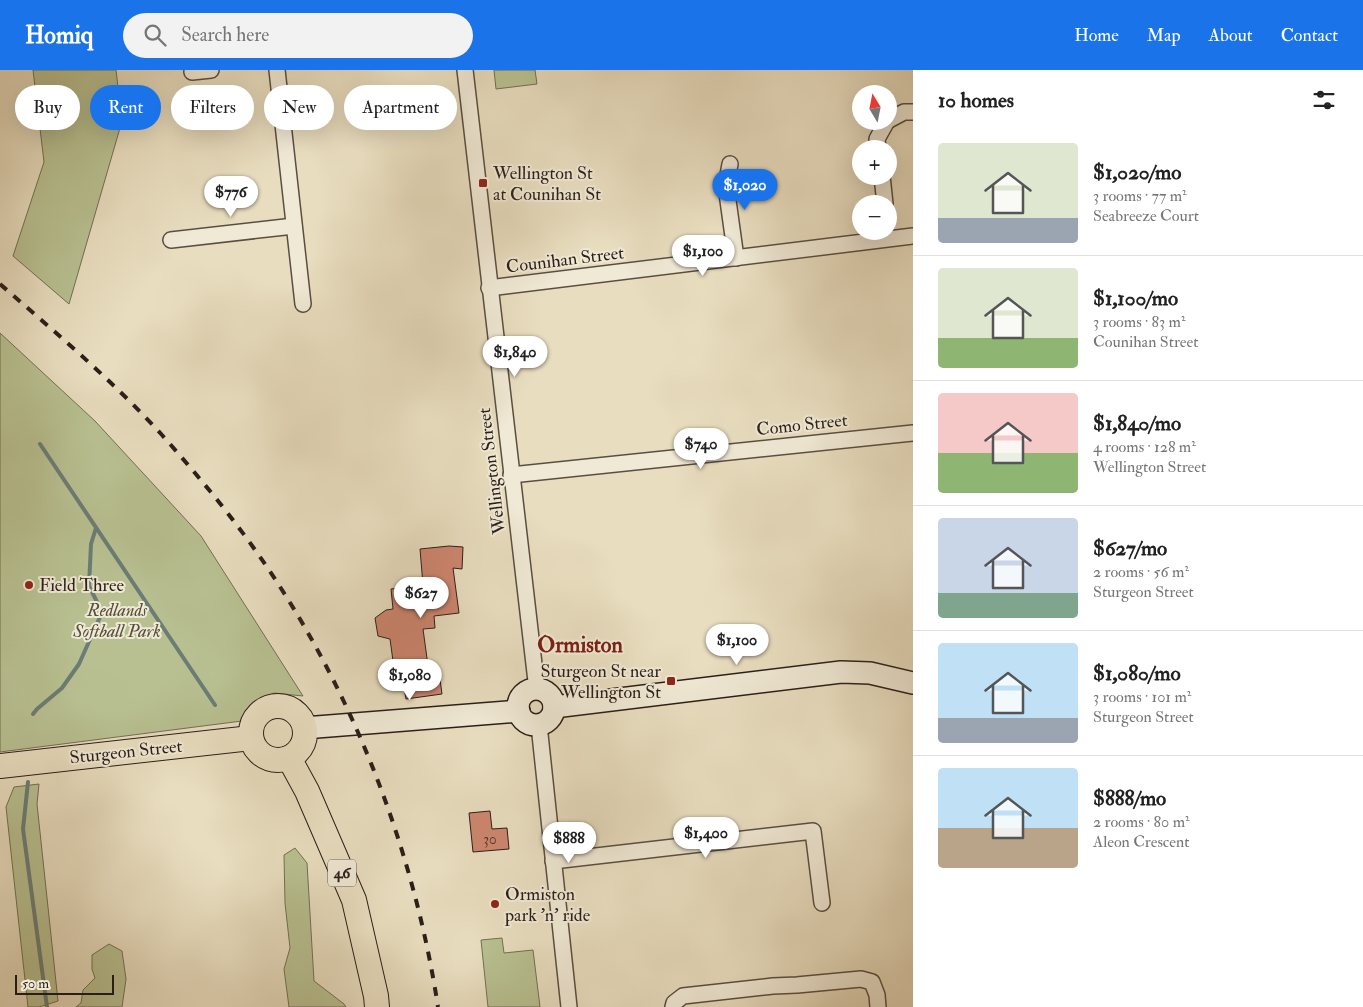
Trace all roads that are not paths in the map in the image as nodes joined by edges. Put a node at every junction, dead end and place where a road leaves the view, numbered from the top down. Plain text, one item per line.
1 (211, 70) edge
2 (276, 70) edge
3 (465, 70) edge
4 (192, 72) dead end
5 (913, 112) edge
6 (898, 115) edge
7 (730, 164) dead end
8 (294, 226) junction
9 (897, 235) edge
10 (913, 236) edge
11 (171, 240) dead end
12 (856, 240) edge
13 (736, 258) junction
14 (490, 288) junction
15 (303, 304) dead end
16 (913, 433) edge
17 (888, 435) junction
18 (913, 440) edge
19 (511, 475) junction
20 (913, 684) edge
21 (536, 690) junction
22 (554, 707) junction
23 (519, 711) junction
24 (539, 725) junction
25 (304, 728) junction
26 (251, 738) junction
27 (289, 758) junction
28 (0, 766) edge
29 (553, 861) junction
30 (822, 903) dead end
31 (377, 1007) edge
32 (570, 1007) edge
33 (673, 1007) edge
34 (878, 1007) edge

1 - 4 street
2 - 8 street
3 - 14 street, Wellington Street
5 - 6 street
7 - 13 street
8 - 11 street
8 - 15 street
9 - 10 street, Counihan Street
12 - 13 street, Counihan Street
13 - 14 street, Counihan Street
14 - 19 street, Wellington Street
16 - 17 street, Como Street
17 - 18 street, Como Street
17 - 19 street, Como Street
19 - 21 street, Wellington Street
20 - 22 street
21 - 22 street
21 - 23 street
22 - 24 street
23 - 24 street
23 - 25 street
24 - 29 street
25 - 26 main road
25 - 27 main road
26 - 27 main road
26 - 28 main road, Sturgeon Street
27 - 31 main road, 46
29 - 30 street
29 - 32 street
33 - 34 street

